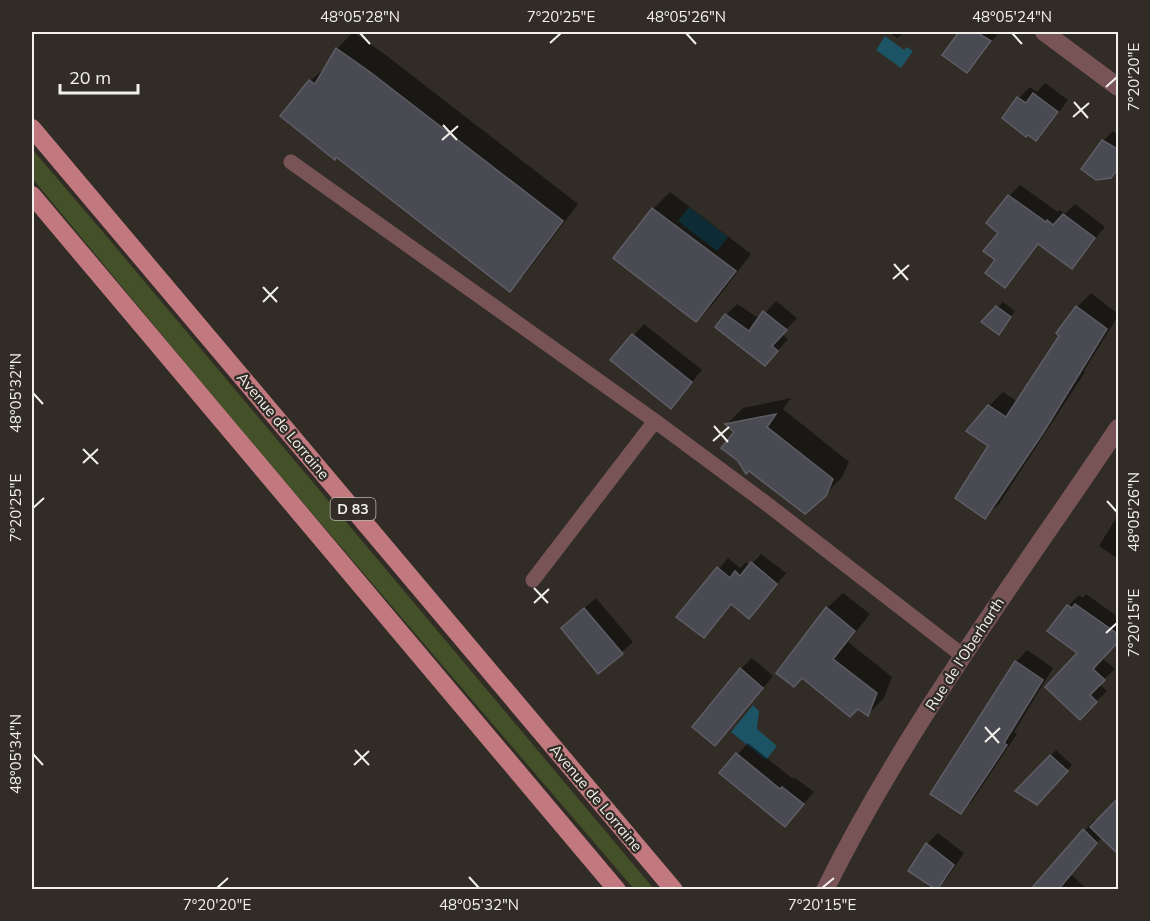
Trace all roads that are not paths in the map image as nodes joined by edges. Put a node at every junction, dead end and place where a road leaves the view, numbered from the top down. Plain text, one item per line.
1 (1044, 32) edge
2 (1119, 87) edge
3 (32, 128) edge
4 (291, 162) dead end
5 (32, 195) edge
6 (655, 421) junction
7 (1119, 428) edge
8 (533, 580) dead end
9 (962, 655) junction
10 (617, 890) edge
11 (674, 890) edge
12 (825, 890) edge

1 - 2 street
3 - 11 main road, Avenue de Lorraine / D 83
4 - 6 lane
5 - 10 main road, D 83
6 - 8 lane
6 - 9 lane
7 - 9 street, Rue de l'Oberharth
9 - 12 street, Rue de l'Oberharth

